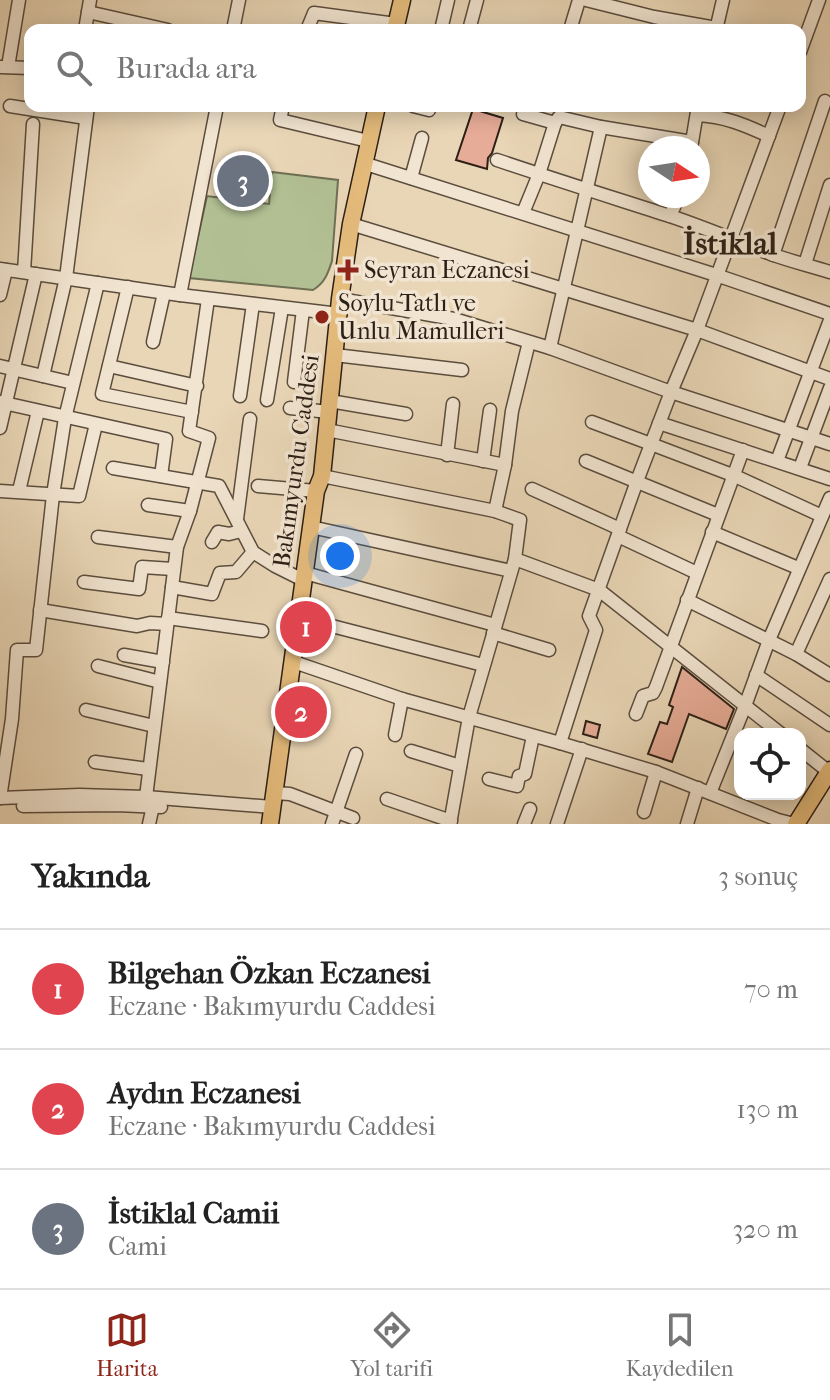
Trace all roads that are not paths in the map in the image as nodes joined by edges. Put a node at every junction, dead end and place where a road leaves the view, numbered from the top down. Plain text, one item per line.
1 (19, 0) edge
2 (239, 0) edge
3 (402, 0) edge
4 (448, 0) edge
5 (477, 0) edge
6 (579, 0) edge
7 (586, 0) edge
8 (723, 0) edge
9 (819, 0) edge
10 (89, 6) edge
11 (148, 24) edge
12 (234, 24) edge
13 (309, 24) edge
14 (378, 24) edge
15 (396, 24) edge
16 (442, 24) edge
17 (471, 24) edge
18 (572, 24) edge
19 (690, 24) edge
20 (717, 24) edge
21 (806, 36) edge
22 (4, 67) edge
23 (24, 68) edge
24 (825, 101) dead end
25 (10, 106) dead end
26 (24, 107) edge
27 (87, 112) edge
28 (216, 112) edge
29 (282, 112) edge
30 (375, 112) edge
31 (698, 112) edge
32 (704, 112) edge
33 (778, 112) edge
34 (523, 114) dead end
35 (555, 123) junction
36 (33, 124) dead end
37 (601, 127) junction
38 (646, 136) edge
39 (694, 136) edge
40 (769, 136) junction
41 (422, 138) dead end
42 (368, 141) junction
43 (497, 160) dead end
44 (363, 163) junction
45 (539, 174) junction
46 (411, 178) junction
47 (830, 185) edge
48 (586, 190) junction
49 (674, 208) edge
50 (523, 213) junction
51 (670, 216) junction
52 (351, 224) junction
53 (577, 230) junction
54 (731, 238) junction
55 (773, 255) junction
56 (805, 264) junction
57 (3, 269) edge
58 (830, 272) edge
59 (30, 273) junction
60 (716, 275) junction
61 (66, 278) junction
62 (98, 283) junction
63 (128, 287) junction
64 (564, 291) junction
65 (164, 293) junction
66 (0, 295) edge
67 (180, 295) junction
68 (208, 299) junction
69 (253, 304) junction
70 (340, 306) junction
71 (282, 308) junction
72 (303, 310) junction
73 (830, 317) edge
74 (697, 330) junction
75 (153, 342) dead end
76 (529, 342) junction
77 (550, 348) junction
78 (335, 355) junction
79 (0, 366) edge
80 (109, 366) junction
81 (15, 369) junction
82 (462, 370) dead end
83 (809, 372) junction
84 (43, 376) junction
85 (830, 379) edge
86 (294, 382) dead end
87 (73, 383) junction
88 (197, 386) junction
89 (830, 388) edge
90 (671, 392) junction
91 (240, 396) dead end
92 (267, 400) dead end
93 (2, 403) edge
94 (453, 404) dead end
95 (290, 408) dead end
96 (490, 410) dead end
97 (38, 411) junction
98 (192, 412) junction
99 (329, 414) junction
100 (406, 414) dead end
101 (65, 418) junction
102 (250, 419) dead end
103 (592, 422) dead end
104 (659, 423) junction
105 (96, 424) junction
106 (0, 428) edge
107 (788, 429) junction
108 (812, 438) junction
109 (651, 444) junction
110 (830, 444) edge
111 (743, 450) junction
112 (447, 455) junction
113 (483, 461) junction
114 (586, 461) dead end
115 (777, 461) junction
116 (505, 465) junction
117 (113, 468) dead end
118 (800, 468) junction
119 (161, 476) junction
120 (735, 476) junction
121 (830, 479) edge
122 (637, 481) junction
123 (198, 482) junction
124 (319, 484) junction
125 (258, 486) dead end
126 (532, 489) dead end
127 (0, 491) edge
128 (19, 491) junction
129 (53, 495) junction
130 (830, 498) edge
131 (148, 505) dead end
132 (190, 511) junction
133 (495, 511) junction
134 (718, 515) junction
135 (822, 516) junction
136 (239, 525) junction
137 (311, 527) junction
138 (712, 532) junction
139 (619, 533) junction
140 (98, 537) dead end
141 (212, 542) dead end
142 (177, 547) junction
143 (253, 552) junction
144 (513, 565) junction
145 (798, 568) junction
146 (173, 569) junction
147 (697, 573) junction
148 (304, 576) junction
149 (830, 579) edge
150 (84, 582) dead end
151 (172, 587) junction
152 (599, 590) junction
153 (687, 600) junction
154 (40, 610) junction
155 (297, 617) junction
156 (168, 621) junction
157 (494, 629) junction
158 (262, 631) dead end
159 (769, 640) junction
160 (671, 646) junction
161 (549, 650) dead end
162 (796, 654) junction
163 (124, 655) dead end
164 (291, 661) junction
165 (163, 662) junction
166 (483, 665) junction
167 (98, 666) dead end
168 (756, 675) junction
169 (830, 675) edge
170 (160, 682) junction
171 (402, 699) junction
172 (287, 701) junction
173 (745, 706) junction
174 (317, 708) dead end
175 (86, 710) dead end
176 (636, 714) dead end
177 (469, 717) junction
178 (284, 720) junction
179 (830, 725) edge
180 (5, 726) edge
181 (154, 726) junction
182 (314, 727) dead end
183 (773, 728) edge
184 (395, 735) dead end
185 (533, 736) junction
186 (560, 743) junction
187 (582, 749) junction
188 (411, 751) dead end
189 (356, 754) dead end
190 (806, 754) edge
191 (95, 762) dead end
192 (460, 766) junction
193 (148, 769) junction
194 (829, 771) edge
195 (656, 772) junction
196 (489, 779) dead end
197 (704, 790) junction
198 (0, 798) edge
199 (387, 799) dead end
200 (149, 802) junction
201 (0, 806) edge
202 (530, 809) dead end
203 (272, 810) edge
204 (644, 812) dead end
205 (334, 818) edge
206 (353, 818) dead end
207 (450, 822) edge
208 (149, 824) edge
209 (524, 824) edge
210 (557, 824) edge
211 (687, 824) edge
212 (795, 824) edge

1 - 22 street
2 - 12 street
3 - 15 main road
4 - 16 street
5 - 17 street
6 - 18 street
7 - 19 street
8 - 20 street
9 - 21 street
10 - 11 street
13 - 14 street
22 - 23 street
24 - 55 street
25 - 26 street
27 - 61 street
28 - 67 street
29 - 42 street
30 - 42 main road, Bakımyurdu Caddesi
31 - 39 street
32 - 40 street
33 - 40 street
34 - 35 street
35 - 37 street
35 - 45 street
36 - 59 street
37 - 38 street
37 - 48 street
40 - 54 street
41 - 46 street
42 - 44 main road, Bakımyurdu Caddesi
43 - 45 street
44 - 46 street
44 - 52 main road, Bakımyurdu Caddesi
45 - 48 street
45 - 50 street
46 - 50 street
47 - 56 street
48 - 51 street
48 - 53 street
49 - 51 street
50 - 53 street
51 - 54 street
52 - 64 street
52 - 70 main road, Bakımyurdu Caddesi
53 - 60 street
53 - 64 street
54 - 55 street
54 - 60 street
55 - 56 street
56 - 58 street
57 - 59 street
57 - 66 street
59 - 61 street
59 - 81 street
60 - 73 street
60 - 74 street
61 - 62 street
61 - 84 street
62 - 63 street
62 - 87 street
63 - 65 street
63 - 80 street
64 - 74 street
64 - 77 street
65 - 67 street
65 - 75 street
67 - 68 street
68 - 69 street
68 - 88 street
69 - 71 street
69 - 91 street
70 - 72 street
70 - 76 street
70 - 78 main road, Bakımyurdu Caddesi
71 - 72 street
71 - 92 street
72 - 86 street
73 - 83 street
74 - 83 street
74 - 90 street
76 - 77 street
76 - 116 street
77 - 90 street
78 - 82 street
78 - 99 main road, Bakımyurdu Caddesi
79 - 81 street
80 - 88 street
80 - 98 street
81 - 84 street
81 - 93 street
83 - 85 street
83 - 107 street
84 - 87 street
87 - 101 street
88 - 98 street
89 - 108 street
90 - 104 street
90 - 107 street
93 - 97 street
93 - 106 street
94 - 112 street
95 - 99 street
96 - 113 street
97 - 101 street
97 - 128 street
98 - 123 street
99 - 100 street
99 - 112 street
99 - 124 main road, Bakımyurdu Caddesi
101 - 105 street
101 - 129 street
102 - 136 street
103 - 109 street
104 - 109 street
104 - 111 street
105 - 119 street
105 - 129 street
107 - 108 street
107 - 115 street
108 - 110 street
108 - 118 street
109 - 120 street
109 - 122 street
111 - 115 street
111 - 120 street
112 - 113 street
113 - 116 street
114 - 122 street
115 - 118 street
116 - 133 street
117 - 119 street
118 - 121 street
119 - 123 street
120 - 134 street
120 - 135 street
122 - 134 street
122 - 139 street
123 - 132 street
123 - 136 street
124 - 125 street
124 - 133 street
124 - 137 main road, Bakımyurdu Caddesi
126 - 139 street
127 - 128 street
128 - 129 street
129 - 154 street
130 - 135 street
131 - 132 street
132 - 142 street
133 - 144 street
134 - 138 street
135 - 145 street
136 - 141 street
136 - 143 street
137 - 144 street
137 - 148 main road, Bakımyurdu Caddesi
138 - 145 street
138 - 147 street
139 - 147 street
139 - 152 street
140 - 142 street
142 - 146 street
143 - 148 street
143 - 151 street
144 - 152 street
144 - 157 street
145 - 159 street
146 - 150 street
146 - 151 street
147 - 153 street
148 - 155 main road, Bakımyurdu Caddesi
148 - 157 street
149 - 162 street
151 - 156 street
152 - 160 street
152 - 186 street
153 - 159 street
153 - 160 street
154 - 156 street
154 - 180 street
155 - 164 main road, Bakımyurdu Caddesi
155 - 166 street
156 - 158 street
156 - 165 street
157 - 161 street
157 - 166 street
159 - 162 street
159 - 168 street
160 - 173 street
160 - 176 street
162 - 169 street
163 - 165 street
164 - 171 street
164 - 172 main road, Bakımyurdu Caddesi
165 - 170 street
166 - 177 street
167 - 170 street
168 - 173 street
168 - 179 street
170 - 181 street
171 - 177 street
171 - 184 street
172 - 174 street
172 - 178 main road, Bakımyurdu Caddesi
173 - 183 street
173 - 197 street
175 - 181 street
177 - 185 street
177 - 192 street
178 - 182 street
178 - 203 main road, Bakımyurdu Caddesi
180 - 198 street
181 - 193 street
185 - 186 street
185 - 196 street
186 - 187 street
187 - 195 street
187 - 210 street
188 - 192 street
189 - 205 street
190 - 194 street
191 - 193 street
192 - 207 street
193 - 200 street
194 - 212 main road
195 - 197 street
195 - 204 street
197 - 211 street
197 - 212 street
198 - 200 street
199 - 207 street
200 - 201 street
200 - 203 street
200 - 208 street
202 - 209 street
203 - 205 street
205 - 206 street

